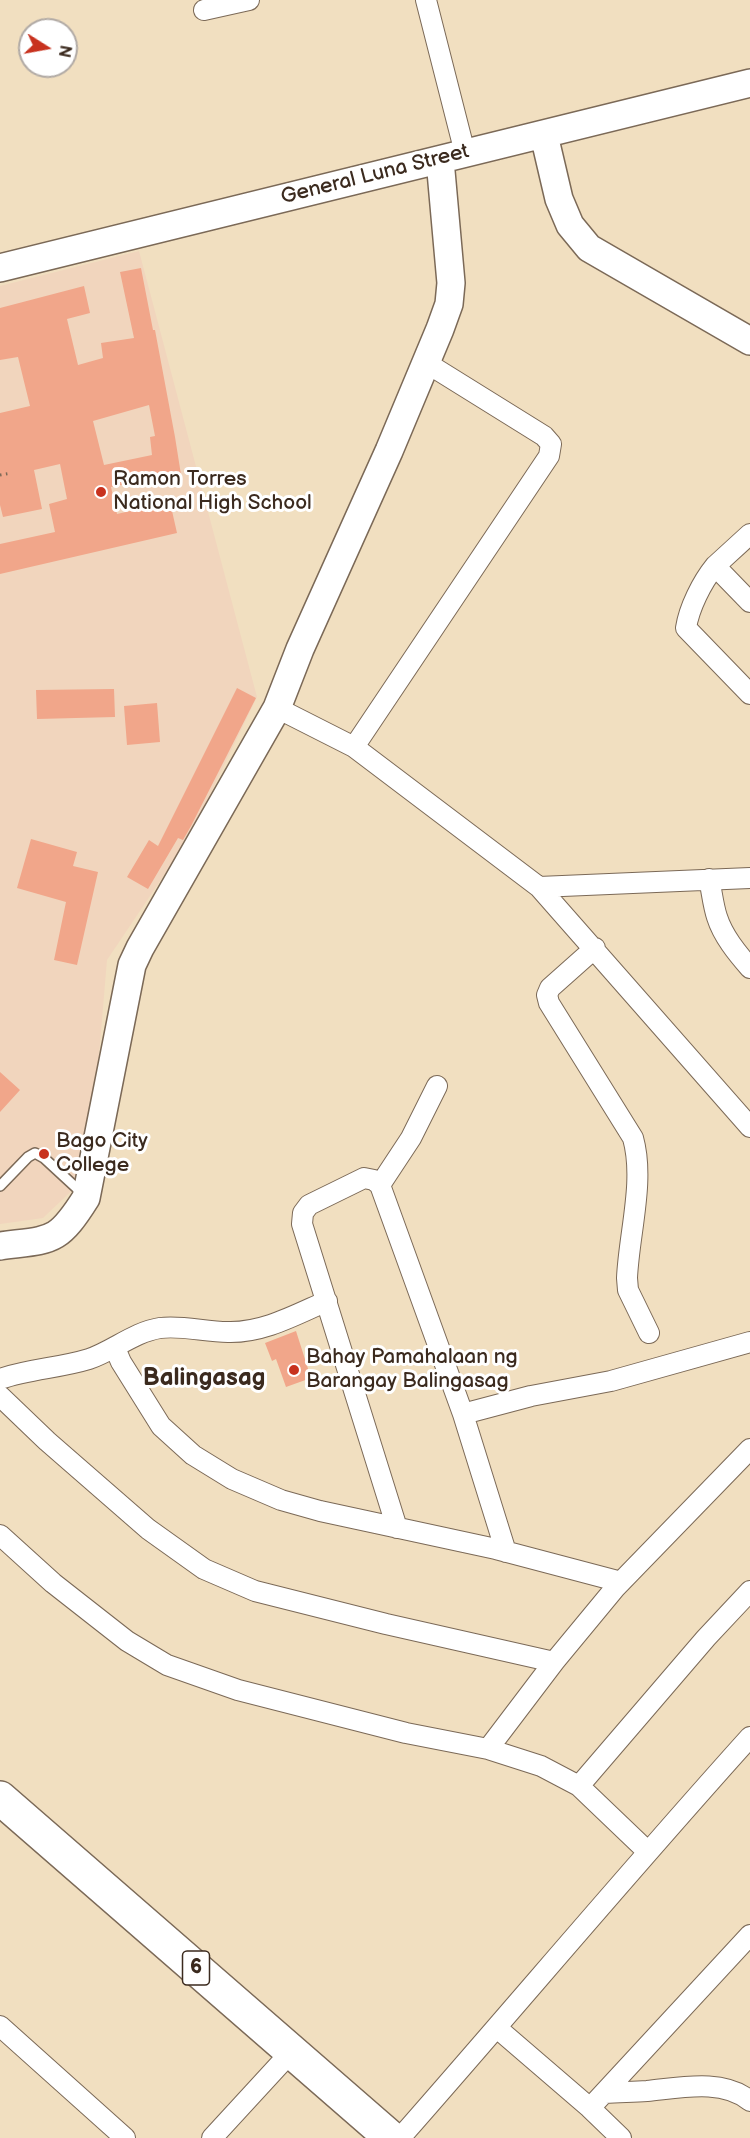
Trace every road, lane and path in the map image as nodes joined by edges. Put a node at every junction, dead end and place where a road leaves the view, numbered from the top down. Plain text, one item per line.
1 (249, 0) edge
2 (426, 0) edge
3 (204, 10) dead end
4 (750, 83) edge
5 (544, 135) junction
6 (452, 157) junction
7 (0, 268) edge
8 (750, 341) edge
9 (425, 362) junction
10 (11, 473) dead end
11 (0, 475) edge
12 (750, 534) edge
13 (715, 567) junction
14 (750, 602) edge
15 (750, 694) edge
16 (277, 708) junction
17 (354, 747) junction
18 (750, 878) edge
19 (710, 879) junction
20 (539, 887) junction
21 (595, 948) junction
22 (750, 968) edge
23 (437, 1086) dead end
24 (750, 1127) edge
25 (380, 1185) junction
26 (0, 1186) edge
27 (86, 1198) junction
28 (0, 1246) edge
29 (327, 1301) junction
30 (649, 1333) dead end
31 (750, 1342) edge
32 (115, 1348) junction
33 (0, 1379) edge
34 (0, 1396) edge
35 (463, 1414) junction
36 (750, 1449) edge
37 (397, 1528) junction
38 (0, 1535) edge
39 (506, 1552) junction
40 (621, 1582) junction
41 (750, 1591) edge
42 (554, 1662) junction
43 (750, 1737) edge
44 (488, 1749) junction
45 (579, 1786) junction
46 (0, 1798) edge
47 (647, 1851) junction
48 (750, 1935) edge
49 (0, 2026) edge
50 (497, 2028) junction
51 (292, 2051) junction
52 (605, 2093) junction
53 (750, 2101) edge
54 (590, 2108) junction
55 (124, 2138) edge
56 (213, 2138) edge
57 (391, 2138) edge
58 (400, 2138) edge
59 (621, 2138) edge

1 - 3 street
2 - 6 street
4 - 5 street, General Luna Street
5 - 6 street, General Luna Street
5 - 8 street
6 - 7 street, General Luna Street
6 - 9 street
9 - 16 street
9 - 17 street
10 - 11 path
12 - 13 street
13 - 14 street
13 - 15 street
16 - 17 street
16 - 27 street
17 - 20 street
18 - 19 street
19 - 20 street
19 - 22 street
20 - 21 street
21 - 24 street
21 - 30 street
23 - 25 street
25 - 29 street
25 - 35 street
26 - 27 lane
27 - 28 street
29 - 32 street
29 - 37 street
31 - 35 street
32 - 33 street
32 - 37 street
34 - 42 street
35 - 39 street
36 - 40 street
37 - 39 street
38 - 44 street
39 - 40 street
40 - 42 street
41 - 45 street
42 - 44 street
43 - 47 street
44 - 45 street
45 - 47 street
46 - 51 highway, 6
47 - 50 street
48 - 52 street
49 - 55 street
50 - 54 street
50 - 58 street
51 - 56 street
51 - 57 highway, 6
52 - 53 street
52 - 54 street
54 - 59 street

